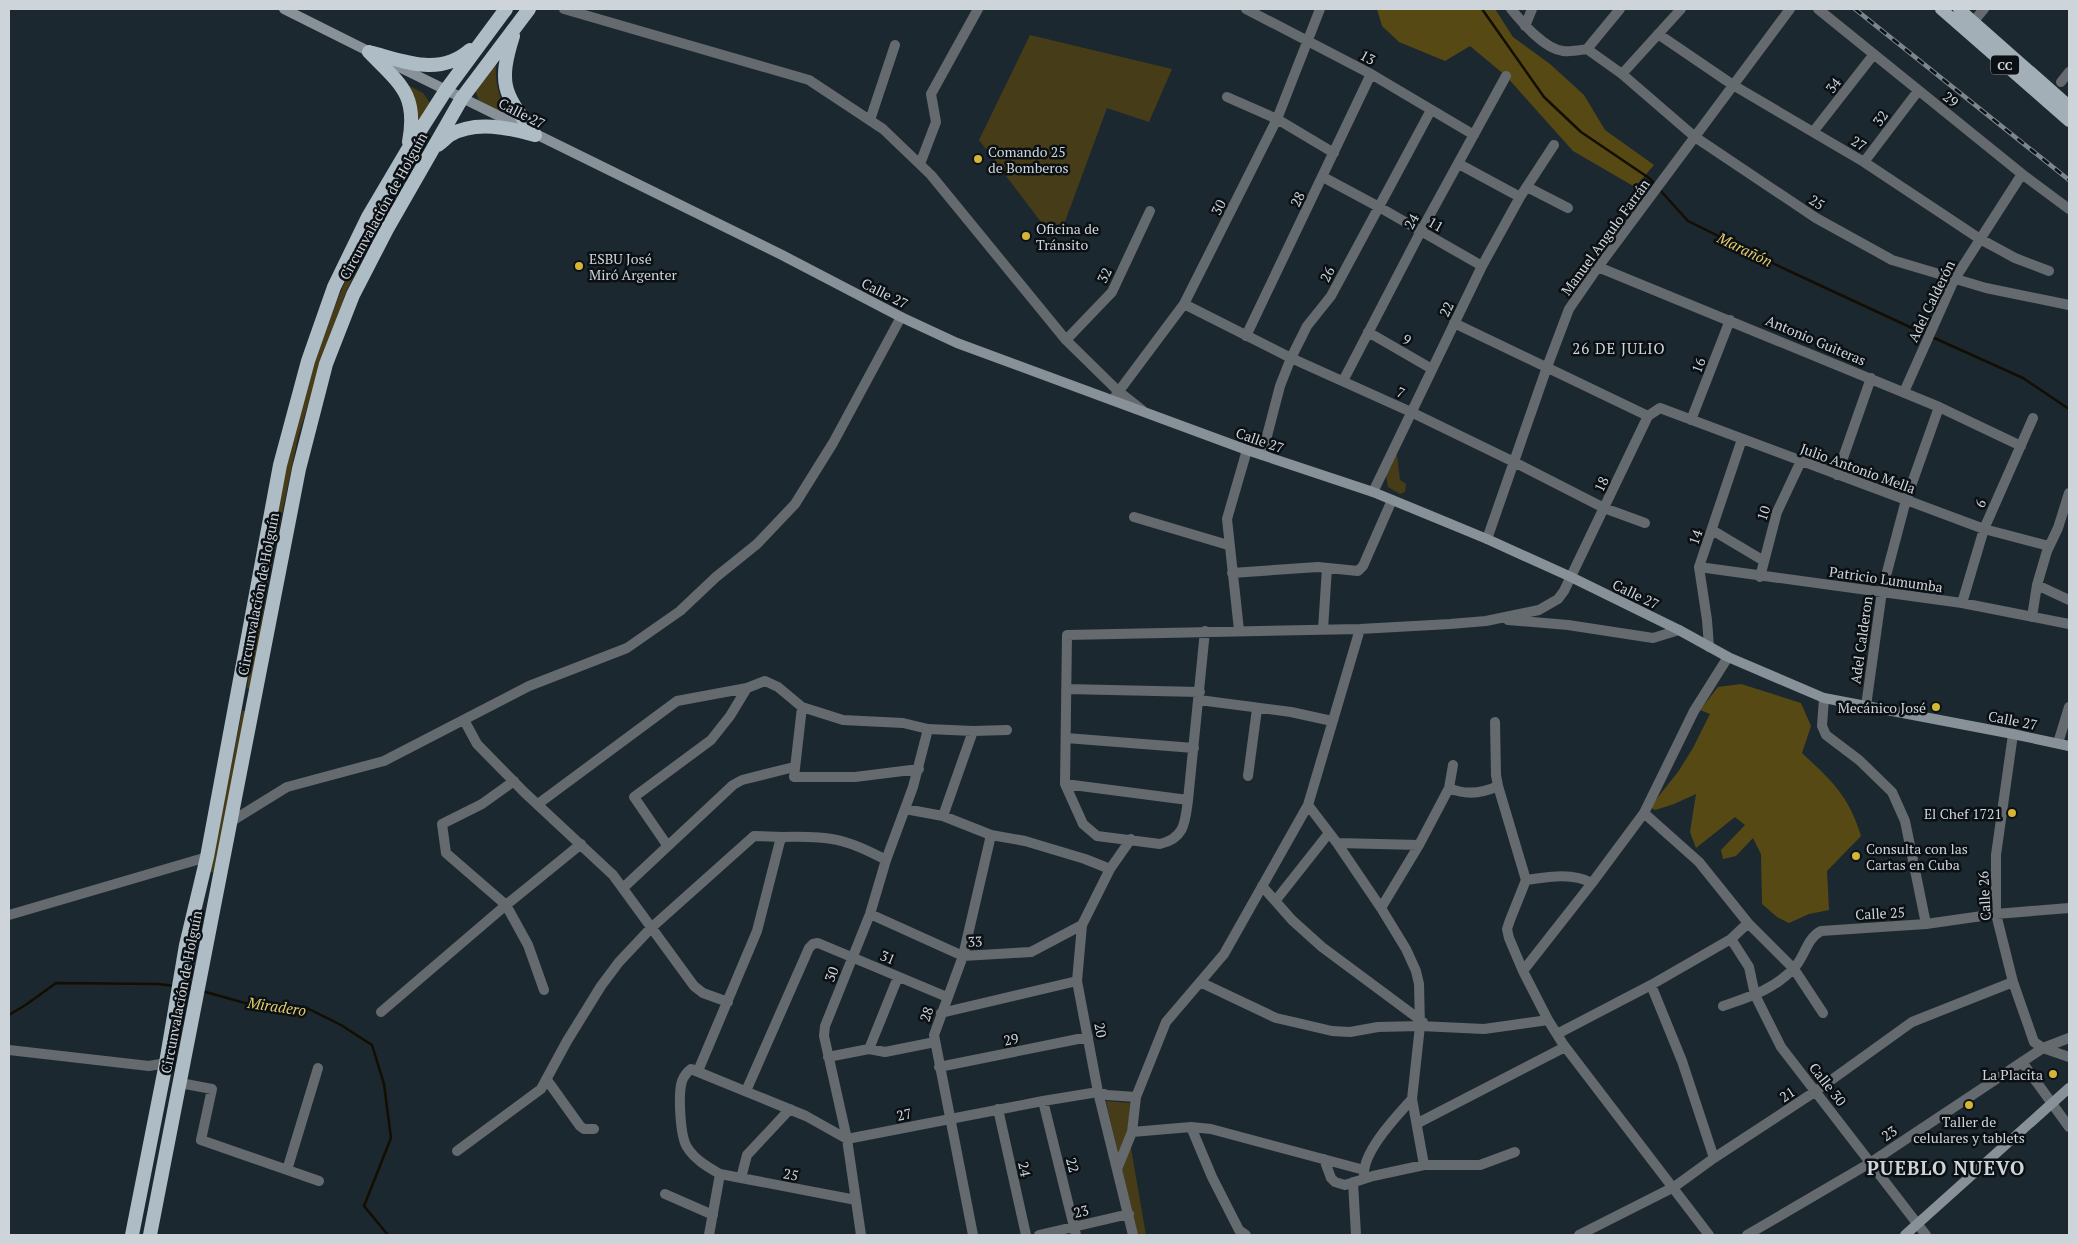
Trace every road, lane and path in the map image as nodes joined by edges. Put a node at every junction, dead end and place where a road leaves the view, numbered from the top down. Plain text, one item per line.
1 (284, 9) edge
2 (506, 9) edge
3 (529, 9) edge
4 (564, 9) edge
5 (978, 9) edge
6 (1320, 9) edge
7 (1511, 9) edge
8 (1532, 9) edge
9 (1620, 9) edge
10 (1681, 9) edge
11 (1790, 9) edge
12 (1818, 9) edge
13 (1940, 9) edge
14 (1958, 9) edge
15 (1984, 9) edge
16 (1251, 10) edge
17 (1973, 22) junction
18 (516, 26) junction
19 (1525, 26) junction
20 (1658, 34) junction
21 (484, 38) junction
22 (1307, 40) junction
23 (894, 45) dead end
24 (1588, 49) junction
25 (369, 52) junction
26 (1874, 54) junction
27 (2069, 72) edge
28 (1371, 74) junction
29 (1622, 74) junction
30 (1506, 76) dead end
31 (2061, 82) dead end
32 (1733, 85) junction
33 (446, 90) junction
34 (1918, 91) junction
35 (1226, 97) dead end
36 (462, 98) junction
37 (2069, 106) edge
38 (1431, 110) junction
39 (870, 120) junction
40 (1277, 120) junction
41 (2069, 121) edge
42 (1813, 132) junction
43 (535, 135) junction
44 (1474, 135) junction
45 (1696, 137) junction
46 (1554, 145) dead end
47 (407, 151) junction
48 (1334, 153) junction
49 (428, 154) junction
50 (1864, 162) junction
51 (920, 164) junction
52 (1459, 164) junction
53 (2022, 174) junction
54 (1323, 177) junction
55 (1527, 187) junction
56 (1520, 197) junction
57 (1379, 207) junction
58 (1568, 208) dead end
59 (2069, 209) edge
60 (1150, 212) dead end
61 (1421, 231) junction
62 (1980, 239) junction
63 (1482, 266) junction
64 (1598, 267) junction
65 (2049, 270) dead end
66 (1954, 280) junction
67 (1184, 304) junction
68 (2069, 305) edge
69 (901, 317) junction
70 (1730, 320) junction
71 (1454, 323) junction
72 (1368, 332) junction
73 (1246, 336) junction
74 (1066, 340) junction
75 (1291, 358) junction
76 (1547, 367) junction
77 (1432, 369) junction
78 (1871, 378) junction
79 (1343, 381) junction
80 (1118, 391) junction
81 (1904, 392) junction
82 (1112, 401) junction
83 (1939, 407) junction
84 (1411, 412) junction
85 (1146, 414) junction
86 (1648, 416) junction
87 (2033, 418) dead end
88 (1691, 420) junction
89 (1742, 439) junction
90 (2021, 446) junction
91 (1247, 450) junction
92 (1262, 455) junction
93 (1801, 461) junction
94 (1514, 462) junction
95 (1837, 475) junction
96 (1373, 492) junction
97 (2069, 493) edge
98 (1392, 500) junction
99 (1906, 500) junction
100 (1604, 508) junction
101 (1134, 517) dead end
102 (1645, 524) dead end
103 (1984, 529) junction
104 (1712, 530) junction
105 (1487, 539) junction
106 (1228, 545) junction
107 (2049, 546) junction
108 (1764, 561) junction
109 (1699, 567) junction
110 (1327, 568) junction
111 (1232, 573) junction
112 (1760, 576) junction
113 (1571, 577) junction
114 (2037, 585) junction
115 (1882, 591) junction
116 (2069, 600) edge
117 (1962, 603) junction
118 (2032, 616) junction
119 (1497, 619) junction
120 (2069, 624) edge
121 (1322, 629) junction
122 (1360, 629) junction
123 (1239, 630) junction
124 (1679, 630) junction
125 (1205, 631) junction
126 (1709, 647) junction
127 (1728, 657) junction
128 (747, 688) junction
129 (1066, 689) junction
130 (1199, 696) junction
131 (1824, 698) junction
132 (1866, 706) junction
133 (802, 707) junction
134 (2069, 707) edge
135 (1257, 709) junction
136 (464, 720) junction
137 (1332, 721) junction
138 (1495, 722) dead end
139 (928, 729) junction
140 (1007, 730) dead end
141 (973, 731) junction
142 (2013, 734) junction
143 (1066, 738) junction
144 (2058, 743) junction
145 (2069, 746) edge
146 (1194, 748) junction
147 (1453, 765) dead end
148 (794, 767) junction
149 (919, 768) junction
150 (1248, 776) dead end
151 (514, 782) junction
152 (1065, 784) junction
153 (1498, 786) junction
154 (1449, 788) junction
155 (1188, 800) junction
156 (538, 804) junction
157 (1308, 805) junction
158 (905, 809) junction
159 (1644, 812) junction
160 (943, 816) junction
161 (232, 821) junction
162 (1329, 833) junction
163 (991, 835) junction
164 (783, 837) junction
165 (1131, 839) junction
166 (1337, 843) junction
167 (581, 844) junction
168 (667, 845) junction
169 (1419, 845) junction
170 (207, 857) junction
171 (886, 860) junction
172 (1110, 869) junction
173 (1526, 880) junction
174 (1592, 883) junction
175 (1262, 886) junction
176 (623, 888) junction
177 (1276, 900) junction
178 (506, 905) junction
179 (1381, 908) junction
180 (2069, 908) edge
181 (870, 914) junction
182 (1996, 914) junction
183 (9, 915) edge
184 (1748, 923) junction
185 (1926, 924) junction
186 (1082, 925) junction
187 (651, 928) junction
188 (1731, 939) junction
189 (964, 956) junction
190 (852, 957) junction
191 (1794, 969) junction
192 (1523, 971) junction
193 (898, 977) junction
194 (1077, 981) junction
195 (1200, 982) junction
196 (2013, 982) junction
197 (1651, 985) junction
198 (544, 990) dead end
199 (1755, 995) junction
200 (947, 997) junction
201 (728, 1002) junction
202 (1723, 1006) dead end
203 (381, 1012) dead end
204 (941, 1013) junction
205 (1822, 1013) dead end
206 (1548, 1020) junction
207 (1422, 1023) junction
208 (1557, 1034) junction
209 (1088, 1037) junction
210 (2069, 1038) edge
211 (936, 1042) junction
212 (1565, 1047) junction
213 (2042, 1048) junction
214 (2069, 1048) edge
215 (869, 1049) junction
216 (9, 1050) edge
217 (2069, 1057) edge
218 (828, 1058) junction
219 (2022, 1062) junction
220 (166, 1063) junction
221 (939, 1067) junction
222 (318, 1068) dead end
223 (694, 1070) junction
224 (547, 1080) junction
225 (180, 1083) junction
226 (2069, 1088) edge
227 (746, 1091) junction
228 (1816, 1091) junction
229 (1098, 1092) junction
230 (1136, 1097) junction
231 (1412, 1099) junction
232 (1043, 1101) junction
233 (2053, 1103) junction
234 (790, 1109) junction
235 (998, 1109) junction
236 (949, 1119) junction
237 (1418, 1123) junction
238 (1191, 1127) junction
239 (2069, 1127) edge
240 (594, 1128) dead end
241 (1132, 1132) junction
242 (848, 1140) junction
243 (457, 1151) dead end
244 (1515, 1152) dead end
245 (1714, 1158) junction
246 (1324, 1159) junction
247 (1870, 1163) junction
248 (1424, 1165) junction
249 (1117, 1169) junction
250 (287, 1170) junction
251 (720, 1174) junction
252 (1364, 1175) junction
253 (741, 1178) junction
254 (319, 1181) dead end
255 (1353, 1182) junction
256 (1674, 1187) junction
257 (665, 1194) dead end
258 (856, 1200) junction
259 (1128, 1214) junction
260 (713, 1215) junction
261 (1918, 1225) junction
262 (1075, 1231) edge
263 (132, 1235) edge
264 (150, 1235) edge
265 (709, 1235) edge
266 (862, 1235) edge
267 (973, 1235) edge
268 (1026, 1235) edge
269 (1039, 1235) edge
270 (1133, 1235) edge
271 (1246, 1235) edge
272 (1356, 1235) edge
273 (1579, 1235) edge
274 (1709, 1235) edge
275 (1746, 1235) edge
276 (1905, 1235) edge
277 (1926, 1235) edge

1 - 25 main road, Calle 27
2 - 21 highway, Circunvalación de Holguín
3 - 18 highway, Circunvalación de Holguín
4 - 39 street
5 - 51 street
6 - 22 street, 30
7 - 19 street
8 - 19 street
9 - 24 street
10 - 20 street
11 - 32 street, Manuel Angulo Farrán
12 - 26 street, 29
13 - 41 main road, CC
14 - 17 main road, CC
15 - 17 street
16 - 22 street, 13
17 - 37 main road, CC
18 - 36 highway, Circunvalación de Holguín
18 - 43 highway
19 - 24 street
20 - 29 street
20 - 32 street, 27
21 - 25 highway
21 - 33 highway, Circunvalación de Holguín
22 - 28 street, 13
22 - 40 street, 30
23 - 39 street
24 - 29 street, 25
25 - 33 main road, Calle 27
25 - 47 highway
26 - 34 street, 29
26 - 42 street, 34
27 - 31 street
28 - 38 street, 13
28 - 48 street, 28
29 - 45 street, 25
30 - 44 street, 24
32 - 42 street, 27
32 - 45 street, Manuel Angulo Farrán
33 - 36 main road, Calle 27
33 - 47 highway, Circunvalación de Holguín
34 - 50 street, 32
34 - 53 street, 29
35 - 40 street
36 - 43 main road, Calle 27
36 - 49 highway, Circunvalación de Holguín
38 - 44 street, 13
38 - 57 street, 26
39 - 51 street
40 - 48 street
40 - 67 street, 30
42 - 50 street, 27
43 - 49 highway
43 - 69 main road, Calle 27
44 - 52 street, 24
45 - 64 street, Manuel Angulo Farrán
45 - 66 street, 25
46 - 55 street, 22
47 - 170 highway, Circunvalación de Holguín
48 - 54 street, 28
49 - 161 highway, Circunvalación de Holguín
50 - 62 street, 27
51 - 74 street
52 - 56 street
52 - 61 street, 24
53 - 59 street, 29
53 - 62 street, Adel Calderón
54 - 57 street, 11
54 - 73 street, 28
55 - 56 street, 22
55 - 58 street
56 - 63 street, 22
57 - 61 street, 11
57 - 75 street, 26
60 - 74 street, 32
61 - 63 street, 11
61 - 72 street, 24
62 - 65 street, 27
62 - 66 street, Adel Calderón
63 - 71 street, 22
64 - 70 street, Antonio Guiteras
64 - 76 street, Manuel Angulo Farrán
66 - 68 street, 25
66 - 81 street, Adel Calderón
67 - 73 street, 7
67 - 80 street, 30
69 - 82 main road, Calle 27
69 - 136 street
70 - 78 street, Antonio Guiteras
70 - 88 street, 16
71 - 76 street
71 - 77 street, 22
72 - 77 street, 9
72 - 79 street, 24
73 - 75 street, 7
74 - 80 street
75 - 79 street, 7
75 - 92 street, 26
76 - 86 street
76 - 94 street, Manuel Angulo Farrán
77 - 84 street, 22
78 - 81 street, Antonio Guiteras
78 - 95 street
79 - 84 street, 7
80 - 82 street, 30
80 - 85 street
81 - 83 street, Antonio Guiteras
82 - 85 main road, Calle 27
83 - 90 street, Antonio Guiteras
83 - 99 street, Adel Calderon
84 - 94 street, 7
84 - 96 street, 22
85 - 91 main road, Calle 27
86 - 88 street, Julio Antonio Mella
86 - 100 street, 18
87 - 90 street, 6
88 - 89 street, Julio Antonio Mella
89 - 93 street, Julio Antonio Mella
89 - 104 street, 14
90 - 103 street, 6
91 - 92 main road, Calle 27
91 - 106 street
92 - 96 main road, Calle 27
93 - 95 street, Julio Antonio Mella
93 - 108 street, 10
94 - 100 street, 7
94 - 105 street, Manuel Angulo Farrán
95 - 99 street, Julio Antonio Mella
96 - 98 main road, Calle 27
97 - 107 street
98 - 105 main road, Calle 27
98 - 110 street
99 - 103 street, Julio Antonio Mella
99 - 115 street, Adel Calderon
100 - 102 street, 7
100 - 113 street, 18
101 - 106 street
103 - 107 street, Julio Antonio Mella
103 - 117 street, 6
104 - 108 street
104 - 109 street, 14
105 - 113 main road, Calle 27
106 - 111 street
107 - 114 street
108 - 112 street, 10
109 - 112 street, Patricio Lumumba
109 - 126 street, 14
110 - 111 street
110 - 121 street
111 - 123 street
112 - 115 street, Patricio Lumumba
113 - 119 street, 18
113 - 124 main road, Calle 27
114 - 116 street
114 - 118 street
115 - 117 street, Patricio Lumumba
115 - 132 street, Adel Calderon
117 - 118 street, Patricio Lumumba
118 - 120 street, Patricio Lumumba
119 - 122 street
119 - 124 street
121 - 122 street
121 - 123 street
122 - 137 street
123 - 125 street
124 - 126 main road, Calle 27
125 - 129 street
125 - 130 street
126 - 127 main road, Calle 27
127 - 131 main road, Calle 27
127 - 159 street
128 - 133 street
128 - 156 street
128 - 168 street
129 - 130 street
129 - 143 street
130 - 135 street
130 - 146 street
131 - 132 main road, Calle 27
131 - 185 street
132 - 142 main road, Calle 27
133 - 139 street
133 - 148 street
134 - 144 street
135 - 137 street
135 - 150 street
136 - 151 street
136 - 161 street
137 - 157 street
138 - 153 street
139 - 141 street
139 - 149 street, 30
140 - 141 street
141 - 160 street
142 - 144 main road, Calle 27
142 - 182 street, Calle 26
143 - 146 street
143 - 152 street
144 - 145 main road, Calle 27
146 - 155 street
147 - 154 street
148 - 149 street
148 - 168 street
149 - 158 street, 30
151 - 156 street
151 - 178 street
152 - 155 street
152 - 165 street
153 - 154 street
153 - 173 street
154 - 169 street
155 - 165 street
156 - 167 street
157 - 162 street
157 - 175 street
158 - 160 street
158 - 171 street, 30
159 - 174 street
159 - 184 street
160 - 163 street
161 - 225 highway, Circunvalación de Holguín
162 - 166 street
162 - 177 street
163 - 172 street
163 - 189 street, 28
164 - 171 street
164 - 187 street
164 - 201 street
165 - 172 street, 20
166 - 169 street
166 - 179 street
167 - 176 street
167 - 178 street
168 - 176 street
169 - 179 street
170 - 183 street
170 - 220 highway, Circunvalación de Holguín
171 - 181 street, 30
172 - 186 street, 20
173 - 174 street
173 - 192 street
174 - 192 street
175 - 177 street
175 - 195 street
176 - 187 street
177 - 207 street
178 - 198 street
178 - 203 street
179 - 207 street
180 - 182 street, Calle 25
181 - 189 street, 33
181 - 190 street, 30
182 - 185 street, Calle 25
182 - 196 street, Calle 26
184 - 188 street
184 - 191 street
185 - 191 street, Calle 25
186 - 189 street, 33
186 - 194 street, 20
187 - 201 street
187 - 224 street
188 - 197 street
188 - 199 street, Calle 30
189 - 200 street, 28
190 - 193 street, 31
190 - 218 street, 30
190 - 227 street, 31
191 - 199 street, Calle 25
191 - 205 street
192 - 206 street
193 - 200 street, 31
193 - 215 street
194 - 204 street
194 - 209 street, 20
195 - 207 street
195 - 230 street
196 - 213 street, Calle 26
196 - 228 street, 21
197 - 208 street
197 - 245 street
199 - 202 street, Calle 25
199 - 228 street, Calle 30
200 - 204 street, 28
201 - 223 street
204 - 211 street, 28
206 - 207 street
206 - 208 street
207 - 231 street
208 - 212 street
209 - 221 street, 29
209 - 229 street, 20
210 - 213 street, 23
211 - 215 street
211 - 221 street, 28
212 - 237 street
212 - 256 street
213 - 214 street
213 - 217 street
213 - 219 street, 23
215 - 218 street
216 - 220 street
218 - 242 street, 30
219 - 233 street
219 - 247 street, 23
220 - 263 highway, Circunvalación de Holguín
221 - 236 street, 28
222 - 250 street
223 - 227 street
223 - 251 street
224 - 240 street
224 - 243 street
225 - 250 street
225 - 264 highway, Circunvalación de Holguín
226 - 233 main road
227 - 234 street
228 - 245 street, 21
228 - 247 street, Calle 30
229 - 230 street, 27
229 - 232 street, 27
229 - 249 street, 20
230 - 241 street
231 - 237 street
231 - 252 street
232 - 235 street, 27
232 - 262 street, 22
233 - 239 street
233 - 261 main road
234 - 242 street
234 - 253 street
235 - 236 street, 27
235 - 268 street, 24
236 - 242 street, 27
236 - 267 street, 28
237 - 248 street
238 - 241 street
238 - 246 street
238 - 271 street
241 - 249 street
242 - 258 street, 30
244 - 248 street
245 - 256 street, 21
246 - 252 street
246 - 255 street
247 - 261 street, Calle 30
247 - 275 street, 23
248 - 252 street
249 - 259 street, 20
250 - 254 street
251 - 253 street, 25
251 - 260 street
252 - 255 street
253 - 258 street, 25
255 - 272 street
256 - 273 street, 21
256 - 274 street
257 - 260 street
258 - 266 street, 30
259 - 262 street, 23
259 - 270 street, 20
260 - 265 street
261 - 276 main road
261 - 277 street, Calle 30
262 - 269 street, 23

